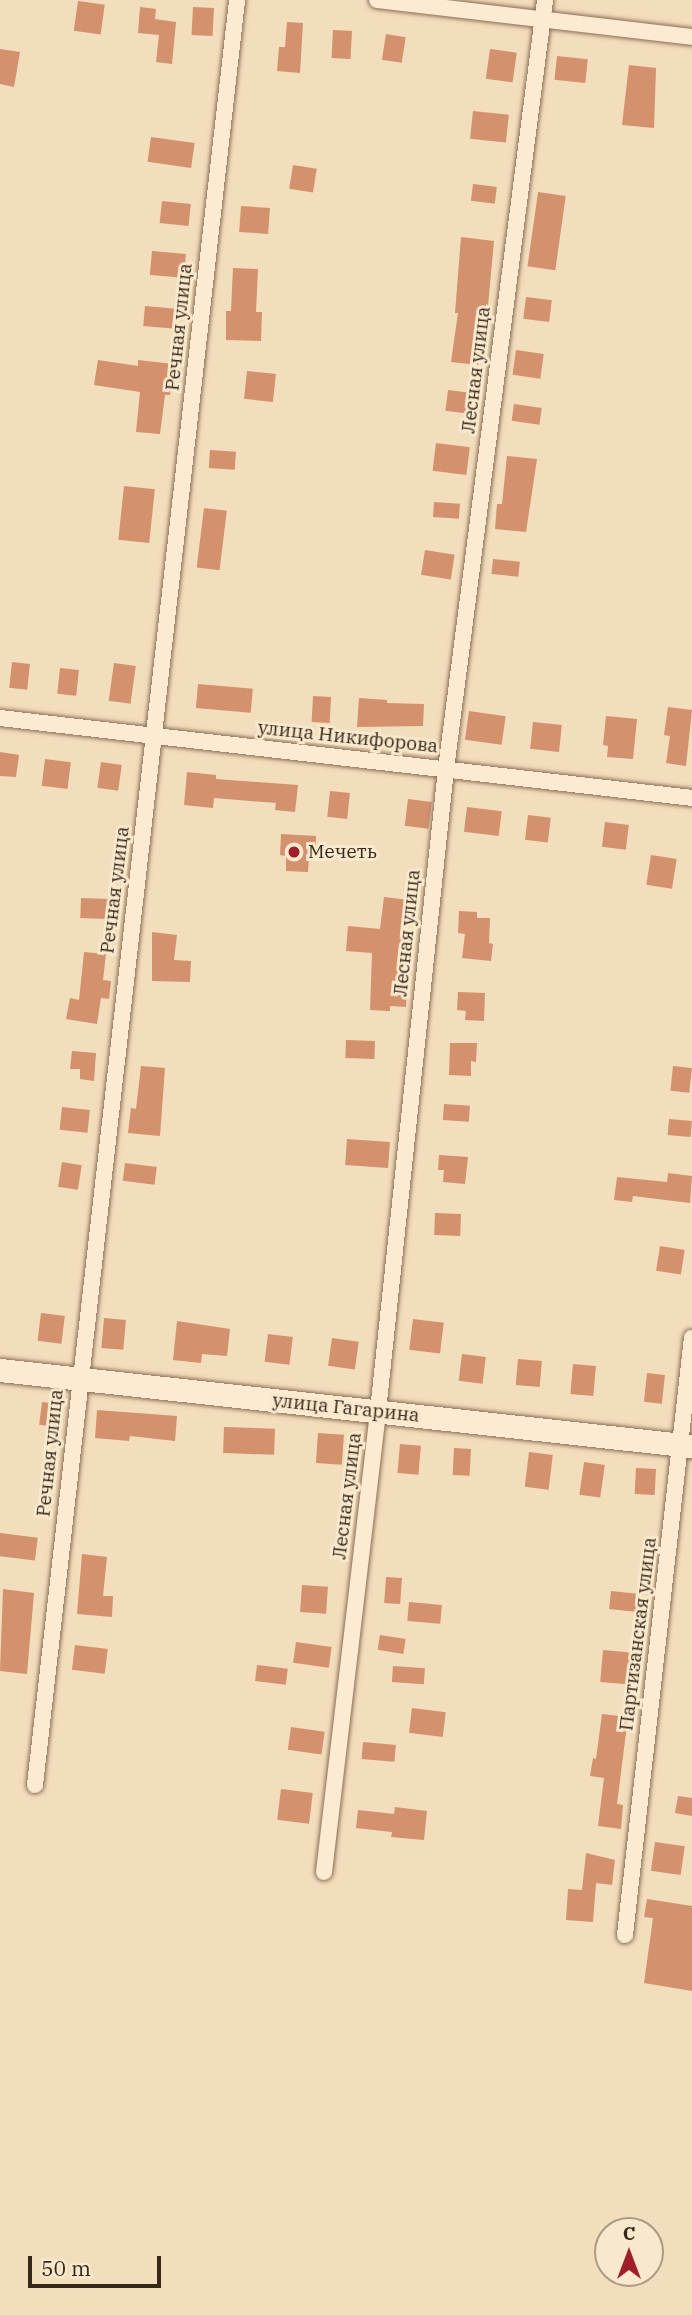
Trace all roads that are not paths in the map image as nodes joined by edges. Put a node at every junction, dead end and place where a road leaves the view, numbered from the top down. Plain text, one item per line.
1 (237, 0) edge
2 (377, 0) edge
3 (545, 0) edge
4 (543, 20) junction
5 (692, 37) edge
6 (0, 718) edge
7 (154, 736) junction
8 (446, 769) junction
9 (692, 798) edge
10 (692, 1338) edge
11 (0, 1370) edge
12 (79, 1378) junction
13 (378, 1411) junction
14 (687, 1445) edge
15 (34, 1785) dead end
16 (324, 1872) dead end
17 (625, 1935) dead end

1 - 7 street, Речная улица
2 - 4 street
3 - 4 street, Лесная улица
4 - 5 street
4 - 8 street, Лесная улица
6 - 7 street, улица Никифорова
7 - 8 street, улица Никифорова
7 - 12 street, Речная улица
8 - 9 street, улица Никифорова
8 - 13 street, Лесная улица
10 - 14 street, Партизанская улица
11 - 12 main road, улица Гагарина
12 - 13 main road, улица Гагарина
12 - 15 street, Речная улица
13 - 14 main road, улица Гагарина
13 - 16 street, Лесная улица
14 - 17 street, Партизанская улица

